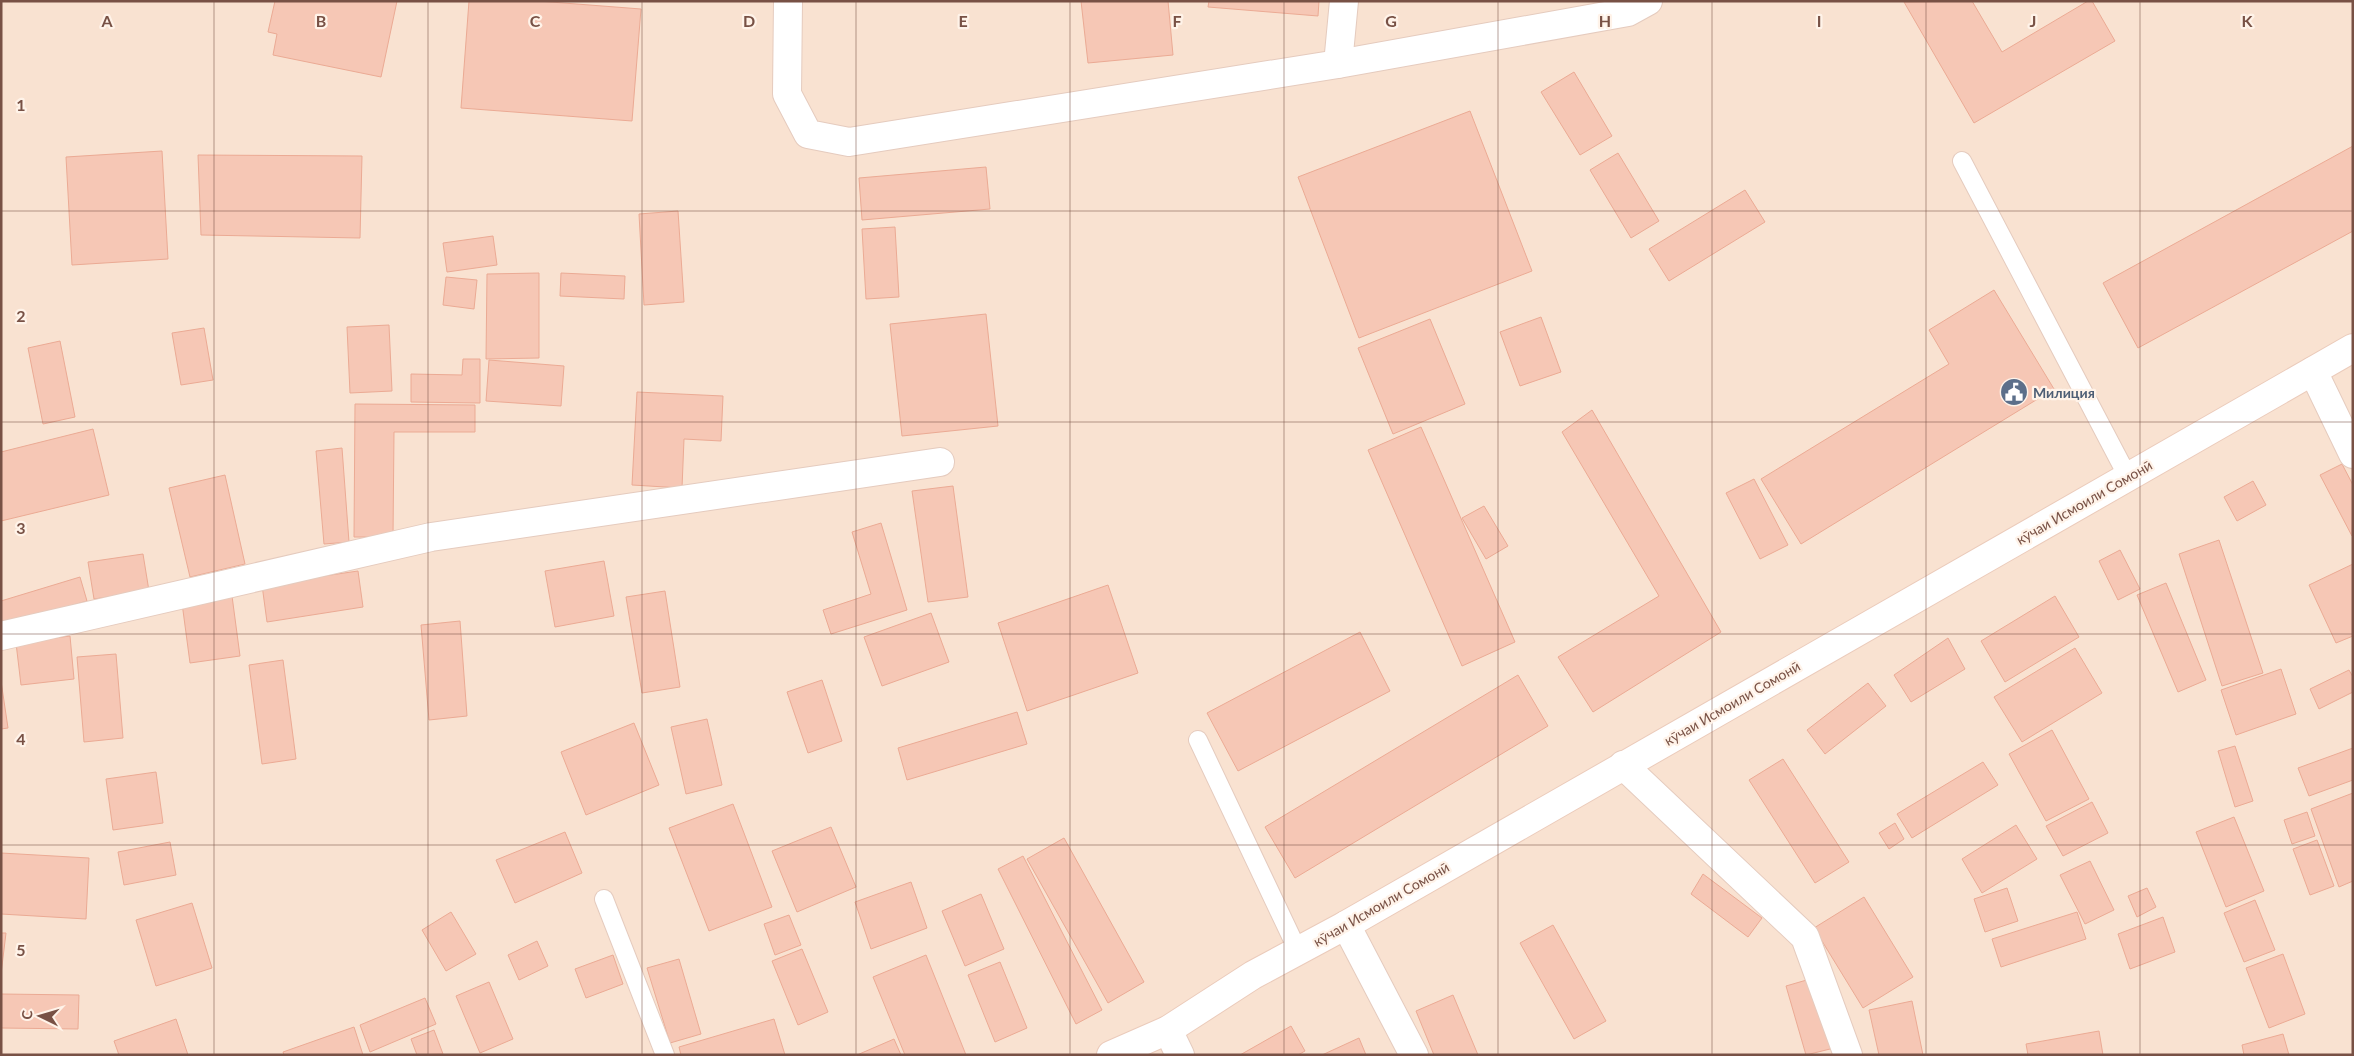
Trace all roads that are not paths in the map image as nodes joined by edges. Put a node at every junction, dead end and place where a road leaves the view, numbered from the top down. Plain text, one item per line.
1 (788, 1) edge
2 (1344, 1) edge
3 (1648, 1) edge
4 (1338, 64) junction
5 (1962, 161) dead end
6 (2353, 348) edge
7 (2313, 371) junction
8 (2353, 454) edge
9 (940, 462) dead end
10 (2128, 477) junction
11 (1, 636) edge
12 (1198, 740) dead end
13 (1623, 765) junction
14 (604, 898) dead end
15 (1346, 925) junction
16 (1298, 951) junction
17 (1168, 1030) junction
18 (665, 1055) edge
19 (1111, 1055) edge
20 (1180, 1055) edge
21 (1414, 1055) edge
22 (1848, 1055) edge

1 - 4 street
2 - 4 street
3 - 4 street
5 - 10 lane
6 - 7 street, кӯчаи Исмоили Сомонӣ
7 - 8 street
7 - 10 street, кӯчаи Исмоили Сомонӣ
9 - 11 street
10 - 13 street, кӯчаи Исмоили Сомонӣ
12 - 16 lane
13 - 15 street, кӯчаи Исмоили Сомонӣ
13 - 22 street
14 - 18 lane
15 - 16 street, кӯчаи Исмоили Сомонӣ
15 - 21 street
16 - 17 street, кӯчаи Исмоили Сомонӣ
17 - 19 street, кӯчаи Исмоили Сомонӣ
17 - 20 street

